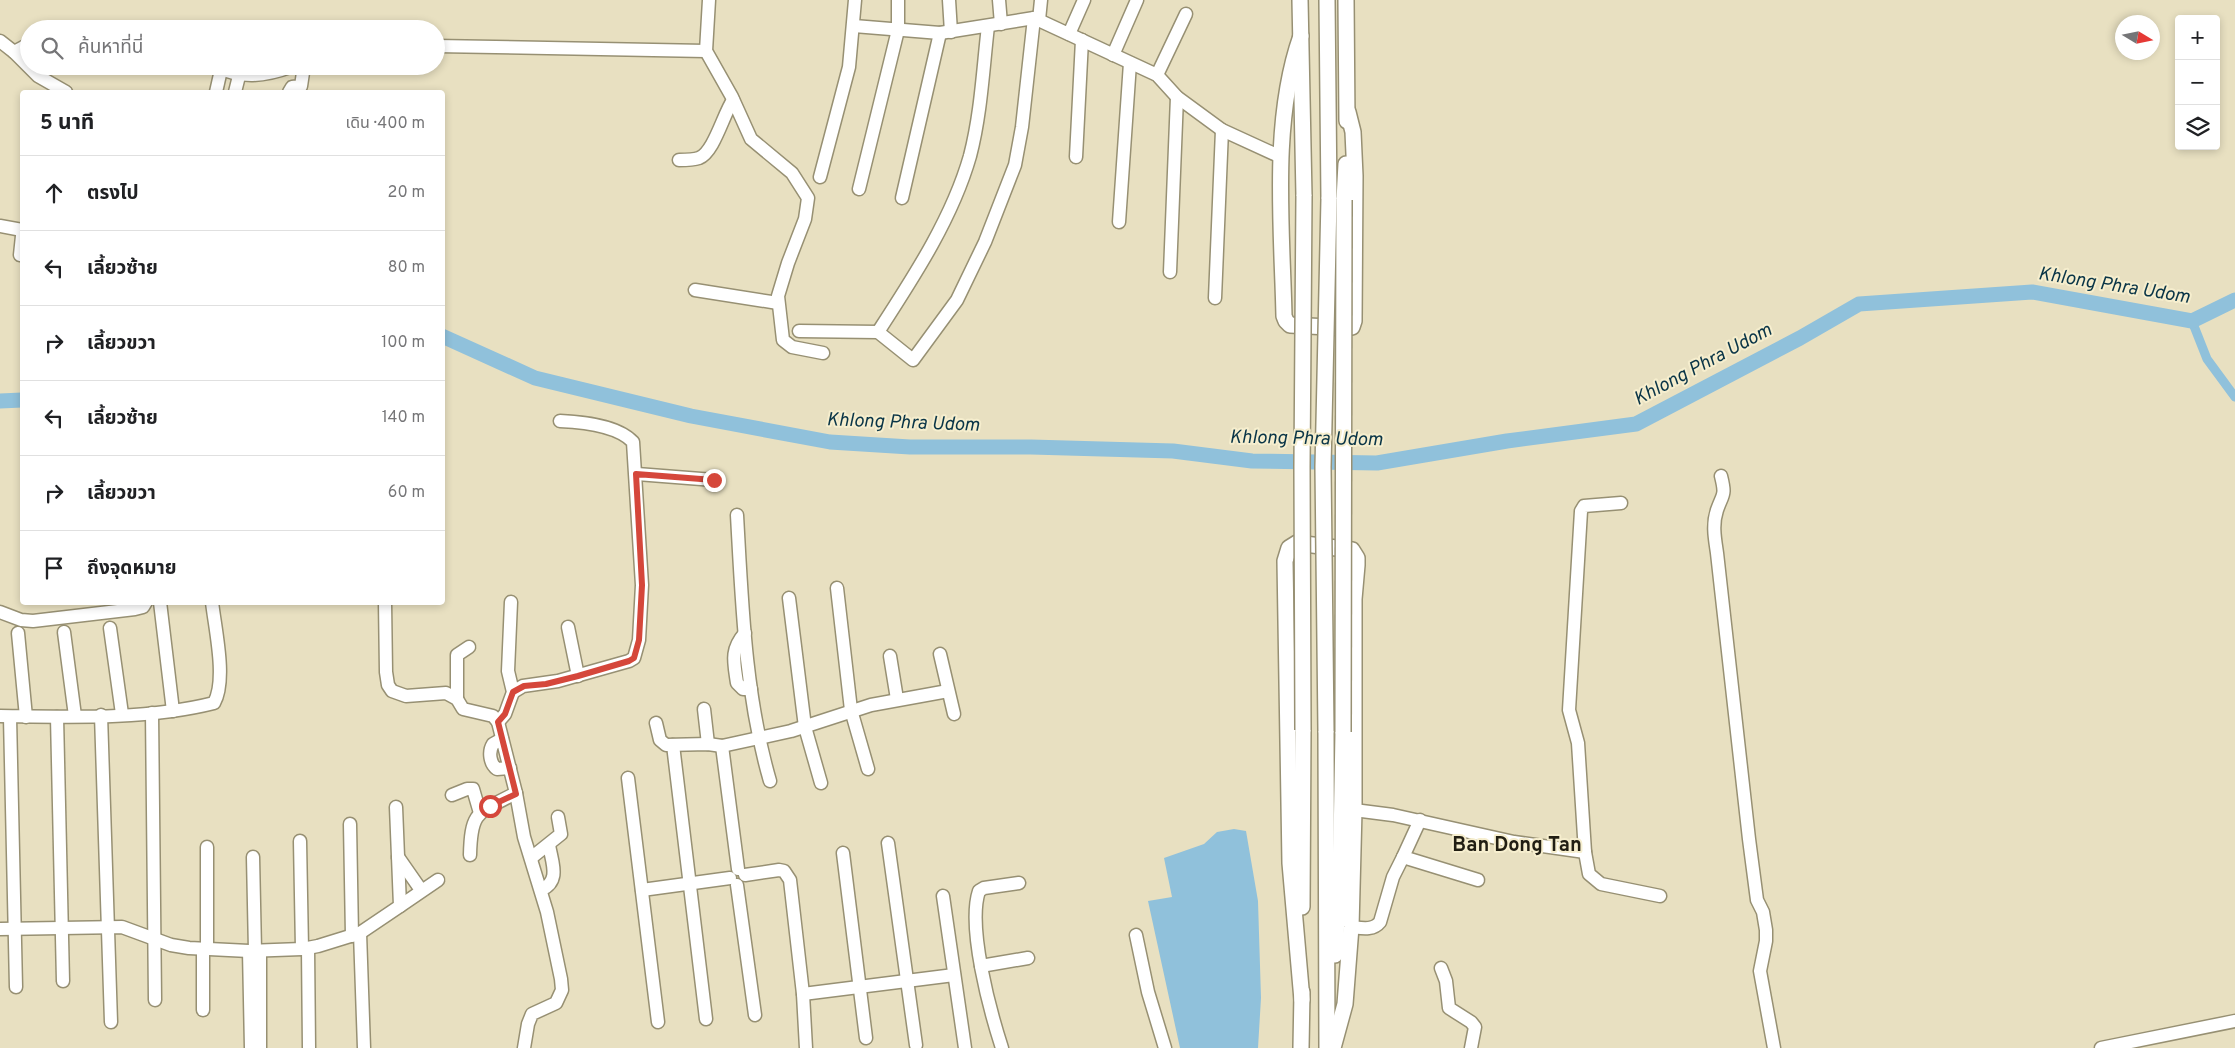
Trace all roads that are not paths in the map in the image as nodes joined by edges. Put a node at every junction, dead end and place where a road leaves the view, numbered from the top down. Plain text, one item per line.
1 (709, 0) edge
2 (855, 0) edge
3 (898, 0) edge
4 (948, 0) edge
5 (999, 0) edge
6 (1040, 0) edge
7 (1084, 0) edge
8 (1137, 0) edge
9 (1300, 0) edge
10 (1327, 0) edge
11 (1346, 0) edge
12 (1186, 14) dead end
13 (1037, 19) junction
14 (1001, 24) junction
15 (854, 26) junction
16 (988, 26) junction
17 (898, 30) junction
18 (946, 32) junction
19 (1069, 34) junction
20 (1301, 36) junction
21 (1082, 40) junction
22 (0, 41) edge
23 (445, 46) edge
24 (20, 49) edge
25 (706, 51) junction
26 (14, 52) junction
27 (1113, 55) junction
28 (20, 58) edge
29 (1130, 63) junction
30 (37, 75) edge
31 (217, 75) edge
32 (252, 75) edge
33 (303, 75) edge
34 (1157, 75) junction
35 (239, 76) joint
36 (62, 90) edge
37 (216, 90) edge
38 (236, 90) edge
39 (290, 90) edge
40 (1177, 97) junction
41 (733, 100) junction
42 (1348, 112) junction
43 (1222, 130) junction
44 (1076, 157) dead end
45 (1281, 157) junction
46 (679, 160) dead end
47 (820, 177) dead end
48 (858, 189) dead end
49 (902, 198) dead end
50 (1119, 222) dead end
51 (0, 226) edge
52 (20, 230) edge
53 (1170, 272) dead end
54 (694, 290) dead end
55 (1215, 298) dead end
56 (778, 303) junction
57 (799, 332) dead end
58 (878, 332) junction
59 (823, 353) dead end
60 (560, 421) dead end
61 (636, 474) junction
62 (1721, 476) dead end
63 (714, 480) dead end
64 (1621, 503) dead end
65 (737, 515) dead end
66 (836, 588) dead end
67 (789, 598) dead end
68 (511, 602) dead end
69 (144, 605) edge
70 (160, 605) edge
71 (212, 605) edge
72 (384, 605) edge
73 (0, 612) edge
74 (568, 627) dead end
75 (110, 628) dead end
76 (64, 632) dead end
77 (18, 633) dead end
78 (469, 646) dead end
79 (940, 654) dead end
80 (890, 656) dead end
81 (578, 676) junction
82 (948, 691) junction
83 (513, 692) junction
84 (456, 699) junction
85 (897, 699) junction
86 (704, 709) dead end
87 (173, 710) junction
88 (852, 710) junction
89 (152, 713) junction
90 (122, 714) junction
91 (954, 714) dead end
92 (101, 715) junction
93 (5, 716) edge
94 (75, 716) junction
95 (26, 717) junction
96 (58, 717) junction
97 (498, 722) junction
98 (656, 723) dead end
99 (805, 727) junction
100 (758, 739) junction
101 (708, 744) junction
102 (673, 745) junction
103 (722, 746) junction
104 (5, 747) edge
105 (868, 769) dead end
106 (628, 778) dead end
107 (770, 781) dead end
108 (821, 783) dead end
109 (6, 794) edge
110 (516, 794) junction
111 (452, 795) dead end
112 (396, 807) dead end
113 (1354, 810) junction
114 (480, 813) junction
115 (558, 817) dead end
116 (1420, 820) junction
117 (350, 824) dead end
118 (300, 841) dead end
119 (888, 843) dead end
120 (549, 845) junction
121 (207, 847) dead end
122 (1585, 852) junction
123 (842, 853) dead end
124 (470, 855) dead end
125 (253, 857) dead end
126 (398, 857) junction
127 (1404, 857) junction
128 (531, 858) junction
129 (738, 877) junction
130 (438, 880) dead end
131 (1478, 880) dead end
132 (1019, 883) dead end
133 (689, 884) junction
134 (421, 890) junction
135 (541, 890) junction
136 (642, 890) junction
137 (943, 896) dead end
138 (1660, 896) dead end
139 (400, 906) junction
140 (108, 927) junction
141 (62, 928) junction
142 (1351, 928) junction
143 (0, 929) edge
144 (15, 929) junction
145 (356, 935) junction
146 (1136, 935) dead end
147 (154, 938) junction
148 (305, 948) junction
149 (205, 949) junction
150 (254, 951) junction
151 (1028, 958) dead end
152 (981, 966) junction
153 (1441, 968) dead end
154 (954, 975) junction
155 (63, 981) dead end
156 (907, 981) junction
157 (860, 987) junction
158 (16, 988) dead end
159 (803, 994) junction
160 (155, 1000) dead end
161 (1302, 1000) junction
162 (203, 1010) dead end
163 (255, 1015) junction
164 (754, 1015) dead end
165 (1327, 1016) junction
166 (706, 1019) dead end
167 (2235, 1021) edge
168 (111, 1022) dead end
169 (658, 1022) dead end
170 (866, 1038) dead end
171 (916, 1046) dead end
172 (252, 1048) edge
173 (260, 1048) edge
174 (309, 1048) edge
175 (364, 1048) edge
176 (524, 1048) edge
177 (806, 1048) edge
178 (964, 1048) edge
179 (1002, 1048) edge
180 (1165, 1048) edge
181 (1301, 1048) edge
182 (1327, 1048) edge
183 (1332, 1048) edge
184 (1471, 1048) edge
185 (1774, 1048) edge
186 (2101, 1048) edge

1 - 25 street
2 - 15 street
3 - 17 street
4 - 18 street
5 - 14 street
6 - 13 street
7 - 19 street
8 - 27 street
9 - 20 main road
10 - 165 main road, bridge
11 - 42 main road
12 - 34 street
13 - 14 street
13 - 19 street
13 - 58 street
14 - 16 street
15 - 17 street
15 - 47 street
16 - 18 street
16 - 58 street
17 - 18 street
17 - 48 street
18 - 49 street
19 - 21 street
20 - 45 main road
20 - 161 main road, bridge
21 - 27 street
21 - 44 street
22 - 26 street
23 - 25 street
24 - 26 street
25 - 41 street
26 - 28 street
27 - 29 street
29 - 34 street
29 - 50 street
30 - 36 street
31 - 37 street
32 - 35 street
33 - 39 street
34 - 40 street
35 - 38 street
40 - 43 street
40 - 53 street
41 - 46 street
41 - 56 street
42 - 45 main road
42 - 165 main road, bridge
43 - 45 street
43 - 55 street
51 - 52 street
54 - 56 street
56 - 59 street
57 - 58 street
60 - 61 street
61 - 63 street
61 - 81 street
62 - 185 street
64 - 122 street
65 - 100 street
66 - 88 street
67 - 99 street
68 - 83 street
69 - 73 street
70 - 87 street
71 - 87 street
72 - 84 street
74 - 81 street
75 - 90 street
76 - 94 street
77 - 95 street
78 - 84 street
79 - 82 street
80 - 85 street
81 - 83 street
82 - 85 street
82 - 91 street
83 - 97 street
84 - 97 street
85 - 88 street
86 - 101 street
87 - 89 street
88 - 99 street
88 - 105 street
89 - 90 street
89 - 147 street
90 - 92 street
92 - 94 street
92 - 140 street
93 - 95 street
93 - 104 street
94 - 96 street
95 - 96 street
96 - 141 street
97 - 110 street
98 - 102 street
99 - 100 street
99 - 108 street
100 - 103 street
100 - 107 street
101 - 102 street
101 - 103 street
102 - 133 street
103 - 129 street
104 - 109 street
106 - 136 street
109 - 144 street
110 - 114 street
110 - 128 street
111 - 114 street
112 - 126 street
113 - 116 street
113 - 142 main road
113 - 161 main road
114 - 124 street
115 - 120 street
116 - 122 street
116 - 127 street
117 - 145 street
118 - 148 street
119 - 156 street
120 - 128 street
120 - 135 street
121 - 149 street
122 - 138 street
123 - 157 street
125 - 150 street
126 - 134 street
126 - 139 street
127 - 131 street
127 - 142 street
128 - 135 street
129 - 133 street
129 - 159 street
129 - 164 street
130 - 134 street
132 - 152 street
133 - 136 street
133 - 166 street
134 - 139 street
135 - 176 street
136 - 169 street
137 - 154 street
139 - 145 street
140 - 141 street
140 - 147 street
140 - 168 street
141 - 144 street
141 - 155 street
142 - 183 main road
143 - 144 street
144 - 158 street
145 - 148 street
145 - 175 street
146 - 180 street
147 - 149 street
147 - 160 street
148 - 150 street
148 - 174 street
149 - 150 street
149 - 162 street
150 - 163 street
151 - 152 street
152 - 179 street
153 - 184 street
154 - 156 street
154 - 178 street
156 - 157 street
156 - 171 street
157 - 159 street
157 - 170 street
159 - 177 street
161 - 181 main road
163 - 172 street
163 - 173 street
165 - 182 main road
167 - 186 street

